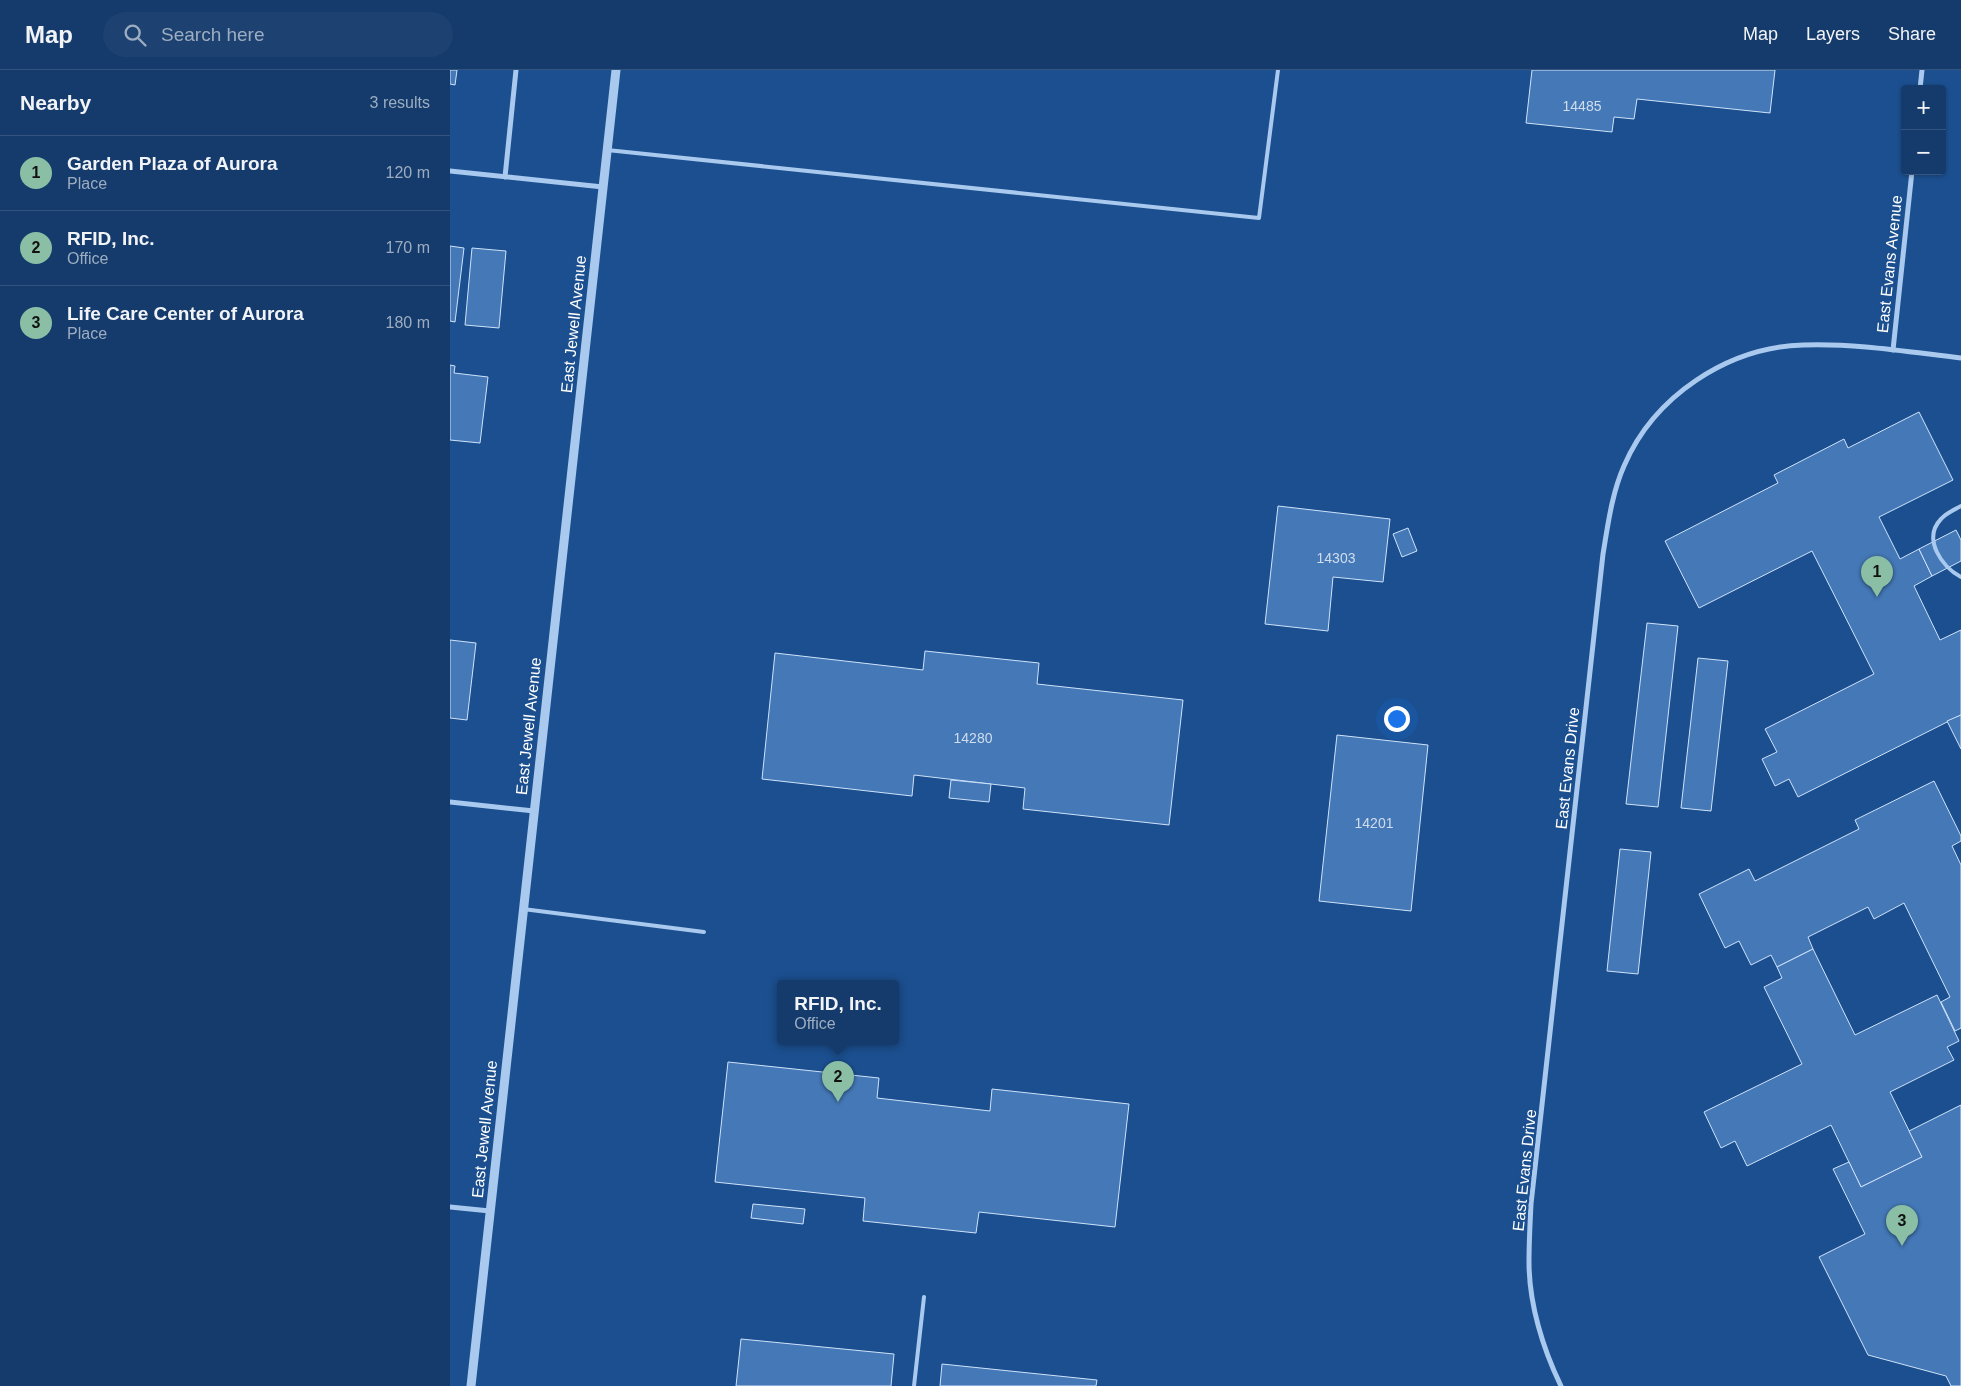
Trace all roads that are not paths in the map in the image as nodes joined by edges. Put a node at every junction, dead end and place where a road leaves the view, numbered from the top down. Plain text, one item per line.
1 (516, 70) edge
2 (616, 70) edge
3 (1278, 70) edge
4 (1922, 70) edge
5 (1920, 85) edge
6 (607, 150) junction
7 (450, 172) edge
8 (1912, 175) edge
9 (505, 177) junction
10 (603, 187) junction
11 (1893, 350) junction
12 (1961, 358) edge
13 (1961, 506) edge
14 (1961, 577) edge
15 (450, 802) edge
16 (534, 810) junction
17 (523, 909) junction
18 (704, 932) dead end
19 (450, 1207) edge
20 (490, 1211) junction
21 (924, 1297) dead end
22 (471, 1386) edge
23 (914, 1386) edge
24 (1561, 1386) edge

1 - 9 street
2 - 6 street, East Jewell Avenue
3 - 6 lane
4 - 5 street
6 - 10 street, East Jewell Avenue
7 - 9 street
8 - 11 street, East Evans Avenue
9 - 10 street
10 - 16 street, East Jewell Avenue
11 - 12 street, East Evans Avenue
11 - 24 street, East Evans Drive
13 - 14 lane
15 - 16 street
16 - 17 street, East Jewell Avenue
17 - 18 lane
17 - 20 street, East Jewell Avenue
19 - 20 street
20 - 22 street, East Jewell Avenue
21 - 23 lane

